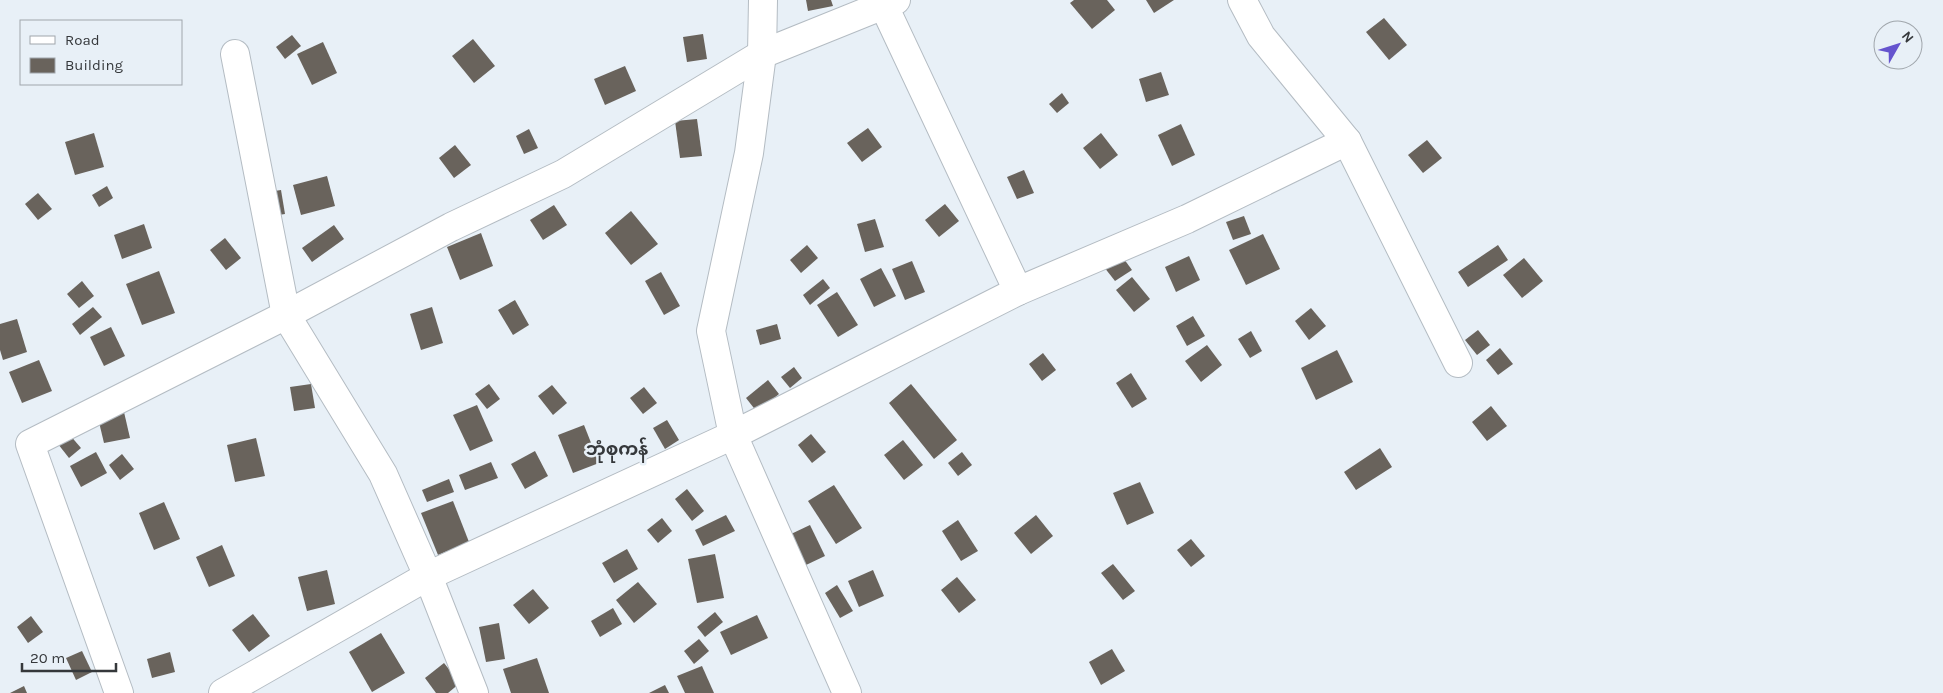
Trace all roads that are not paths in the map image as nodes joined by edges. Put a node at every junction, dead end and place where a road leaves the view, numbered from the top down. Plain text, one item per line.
1 (764, 0) edge
2 (1242, 0) edge
3 (890, 3) edge
4 (235, 54) dead end
5 (762, 54) junction
6 (1347, 141) junction
7 (1018, 291) junction
8 (286, 315) junction
9 (1458, 363) dead end
10 (733, 435) junction
11 (428, 576) junction
12 (119, 693) edge
13 (223, 693) edge
14 (474, 693) edge
15 (847, 693) edge

1 - 5 street
2 - 6 street
3 - 5 street
3 - 7 street
4 - 8 street
5 - 8 street
5 - 10 street
6 - 7 street
6 - 9 street
7 - 10 street
8 - 11 street
8 - 12 street
10 - 11 street
10 - 15 street
11 - 13 street
11 - 14 street

